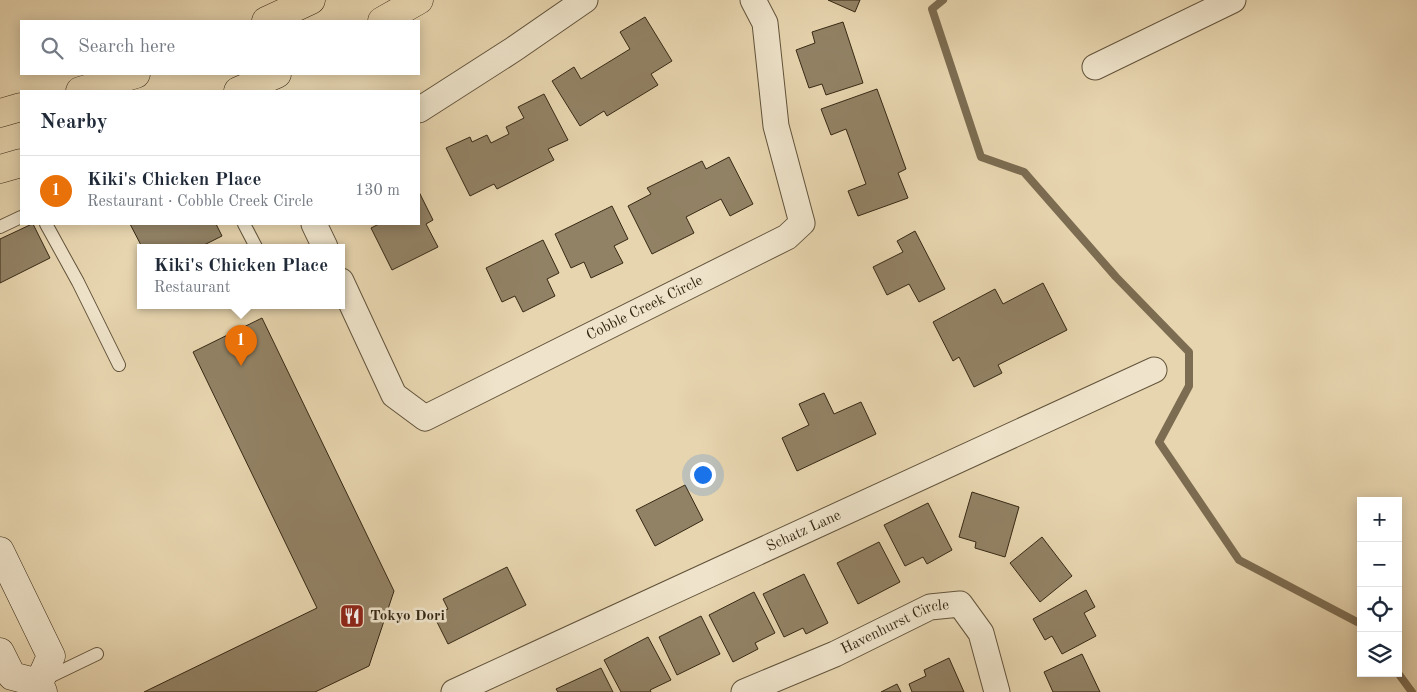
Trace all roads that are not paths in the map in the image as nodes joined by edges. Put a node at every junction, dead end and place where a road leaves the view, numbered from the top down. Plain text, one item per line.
1 (311, 0) edge
2 (419, 0) edge
3 (586, 0) edge
4 (753, 0) edge
5 (1233, 0) edge
6 (268, 20) edge
7 (384, 20) edge
8 (1094, 67) dead end
9 (133, 75) edge
10 (275, 75) edge
11 (83, 90) edge
12 (240, 90) edge
13 (20, 107) edge
14 (420, 109) edge
15 (0, 113) edge
16 (20, 163) edge
17 (0, 169) edge
18 (20, 217) edge
19 (47, 225) edge
20 (245, 225) edge
21 (314, 225) edge
22 (0, 227) edge
23 (254, 244) edge
24 (324, 244) edge
25 (345, 290) edge
26 (119, 365) dead end
27 (1154, 370) dead end
28 (0, 552) edge
29 (0, 652) edge
30 (97, 654) dead end
31 (41, 687) edge
32 (454, 692) edge
33 (744, 692) edge
34 (997, 692) edge

1 - 6 main road
2 - 7 main road
3 - 14 street
4 - 25 street, Cobble Creek Circle
5 - 8 street
9 - 11 main road
10 - 12 main road
13 - 15 main road
16 - 17 main road
18 - 22 lane
19 - 26 lane
20 - 23 lane
21 - 24 street
27 - 32 street, Schatz Lane
28 - 31 main road
29 - 31 main road
30 - 31 lane
33 - 34 street, Havenhurst Circle

